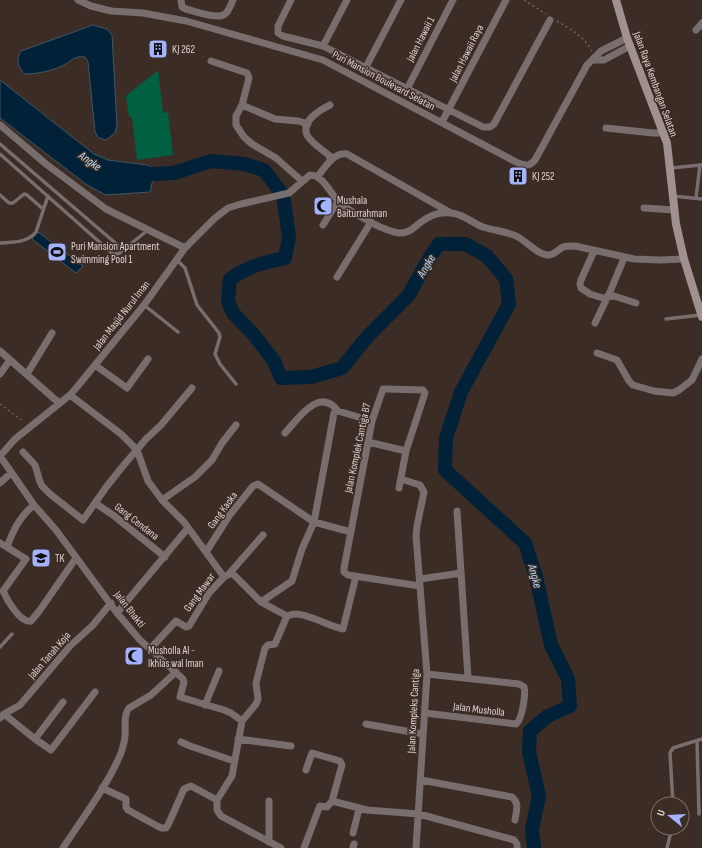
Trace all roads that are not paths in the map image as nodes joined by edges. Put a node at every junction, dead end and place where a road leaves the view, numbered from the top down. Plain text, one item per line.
1 (78, 0) edge
2 (233, 0) edge
3 (291, 0) edge
4 (347, 0) edge
5 (401, 0) edge
6 (453, 0) edge
7 (506, 0) edge
8 (616, 0) edge
9 (181, 1) edge
10 (553, 19) road end
11 (702, 23) edge
12 (696, 30) dead end
13 (627, 38) junction
14 (323, 46) junction
15 (630, 46) junction
16 (594, 58) junction
17 (211, 61) dead end
18 (366, 67) junction
19 (407, 89) junction
20 (242, 105) junction
21 (330, 105) dead end
22 (446, 116) junction
23 (308, 124) junction
24 (0, 125) edge
25 (606, 128) dead end
26 (664, 133) junction
27 (0, 144) edge
28 (0, 154) edge
29 (330, 161) junction
30 (701, 165) edge
31 (670, 168) junction
32 (317, 177) junction
33 (302, 181) junction
34 (0, 195) edge
35 (48, 196) junction
36 (673, 196) junction
37 (696, 198) junction
38 (702, 199) edge
39 (338, 201) junction
40 (644, 208) dead end
41 (43, 209) junction
42 (674, 210) junction
43 (451, 213) junction
44 (86, 218) junction
45 (371, 222) junction
46 (81, 225) junction
47 (323, 225) dead end
48 (149, 229) junction
49 (0, 243) edge
50 (185, 248) junction
51 (594, 251) junction
52 (120, 253) junction
53 (624, 258) junction
54 (684, 259) junction
55 (177, 260) junction
56 (337, 277) dead end
57 (607, 298) junction
58 (636, 303) dead end
59 (144, 305) junction
60 (701, 312) edge
61 (666, 318) dead end
62 (595, 323) dead end
63 (52, 332) dead end
64 (178, 332) dead end
65 (0, 351) edge
66 (597, 353) dead end
67 (148, 359) dead end
68 (702, 359) edge
69 (10, 360) junction
70 (95, 365) junction
71 (0, 374) edge
72 (27, 374) junction
73 (236, 384) dead end
74 (192, 388) dead end
75 (70, 395) junction
76 (59, 403) junction
77 (338, 411) junction
78 (372, 422) junction
79 (236, 425) dead end
80 (285, 433) dead end
81 (368, 442) junction
82 (137, 450) junction
83 (406, 451) junction
84 (23, 452) dead end
85 (0, 456) edge
86 (11, 473) junction
87 (401, 479) junction
88 (0, 483) edge
89 (399, 488) dead end
90 (162, 500) junction
91 (94, 503) junction
92 (34, 505) junction
93 (457, 511) dead end
94 (314, 522) junction
95 (188, 528) junction
96 (351, 532) junction
97 (263, 535) dead end
98 (3, 545) edge
99 (206, 552) junction
100 (165, 556) junction
101 (76, 558) junction
102 (231, 572) junction
103 (461, 573) junction
104 (356, 576) junction
105 (224, 577) junction
106 (420, 582) junction
107 (261, 602) junction
108 (111, 603) junction
109 (118, 613) junction
110 (287, 616) junction
111 (12, 634) dead end
112 (0, 647) edge
113 (150, 649) junction
114 (219, 671) dead end
115 (176, 672) junction
116 (427, 674) junction
117 (468, 678) junction
118 (95, 692) dead end
119 (63, 702) dead end
120 (205, 705) junction
121 (425, 713) junction
122 (2, 716) edge
123 (242, 721) junction
124 (366, 724) dead end
125 (423, 734) junction
126 (35, 739) junction
127 (238, 739) junction
128 (702, 739) edge
129 (696, 741) junction
130 (181, 742) dead end
131 (291, 746) dead end
132 (234, 761) junction
133 (306, 770) dead end
134 (421, 780) junction
135 (102, 788) junction
136 (673, 796) edge
137 (217, 800) junction
138 (269, 801) dead end
139 (332, 801) junction
140 (359, 809) junction
141 (419, 814) junction
142 (699, 814) dead end
143 (516, 820) dead end
144 (353, 833) dead end
145 (670, 836) edge
146 (269, 842) junction
147 (63, 848) edge
148 (281, 848) edge
149 (304, 848) edge
150 (416, 848) edge
151 (517, 848) edge
152 (667, 848) edge

1 - 22 street, Puri Mansion Boulevard Selatan
2 - 9 street
3 - 14 street
4 - 14 street
5 - 18 street
6 - 19 street, Jalan Hawaii 1
7 - 22 street, Jalan Hawaii Raya
8 - 13 main road, Jalan Raya Kembangan Selatan
10 - 22 street
11 - 12 street
13 - 15 main road, Jalan Raya Kembangan Selatan
13 - 16 street, Puri Mansion Boulevard Selatan
14 - 18 street
15 - 16 street
15 - 26 main road, Jalan Raya Kembangan Selatan
16 - 22 street, Puri Mansion Boulevard Selatan
17 - 20 street
18 - 19 street
19 - 22 street
20 - 23 street
20 - 33 street
21 - 23 street
23 - 29 street
24 - 48 street
25 - 26 street
26 - 31 main road, Jalan Raya Kembangan Selatan
27 - 44 lane
28 - 35 lane
29 - 32 street
29 - 43 street
30 - 31 lane
30 - 37 lane
31 - 36 main road, Jalan Raya Kembangan Selatan
32 - 33 street
32 - 39 street
33 - 50 street, Jalan Masjid Nurul Iman
34 - 41 lane
35 - 41 lane
35 - 46 lane
36 - 37 lane
36 - 42 main road, Jalan Raya Kembangan Selatan
37 - 38 lane
39 - 45 street
39 - 47 street
40 - 42 street
41 - 49 lane
42 - 54 main road, Jalan Raya Kembangan Selatan
43 - 45 street
43 - 51 street
44 - 46 lane
44 - 52 lane
45 - 56 street
46 - 52 lane
48 - 50 street
48 - 52 lane
50 - 55 street, Jalan Masjid Nurul Iman
51 - 53 street
51 - 57 street
53 - 54 street
53 - 57 street
54 - 60 main road, Jalan Raya Kembangan Selatan
55 - 59 street, Jalan Masjid Nurul Iman
55 - 73 lane
57 - 58 street
57 - 62 street
59 - 64 lane
59 - 70 street, Jalan Masjid Nurul Iman
60 - 61 lane
63 - 72 street
65 - 69 street
66 - 68 street
67 - 70 street
69 - 71 street
69 - 72 street
70 - 75 street, Jalan Masjid Nurul Iman
72 - 76 street
74 - 82 street
75 - 76 street, Jalan Masjid Nurul Iman
75 - 82 street
76 - 85 street, Jalan Masjid Nurul Iman
77 - 78 street
77 - 80 street
77 - 94 street
78 - 81 street, Jalan Komplek Cantiga B7
78 - 83 street, Jalan Komplek Cantiga B7
79 - 90 street
81 - 83 street
81 - 96 street, Jalan Komplek Cantiga B7
82 - 90 street
82 - 91 street
83 - 87 street
84 - 91 street
85 - 86 street, Jalan Bhakti
86 - 88 street
86 - 92 street, Jalan Bhakti
87 - 89 street
87 - 106 street, Jalan Kompleks Cantiga
90 - 95 street
91 - 100 street, Gang Cendana
92 - 98 street
92 - 101 street, Jalan Bhakti
93 - 103 street
94 - 96 street
94 - 99 street, Gang Kaoka
94 - 107 street
95 - 99 street, Gang Mawar
95 - 100 street
96 - 104 street, Jalan Komplek Cantiga B7
97 - 102 street
98 - 101 street
99 - 105 street, Gang Mawar
100 - 109 street
101 - 108 street, Jalan Bhakti
102 - 105 street
102 - 107 street
103 - 106 street
103 - 117 street
104 - 106 street
104 - 110 street
105 - 113 street, Gang Mawar
106 - 116 street, Jalan Kompleks Cantiga
107 - 110 street
108 - 109 street, Jalan Bhakti
108 - 122 street, Jalan Tanah Koja
109 - 113 street, Jalan Bhakti
110 - 123 street
111 - 112 lane
113 - 115 street, Jalan Bhakti
114 - 120 street
115 - 120 street
115 - 135 street
116 - 117 street
116 - 121 street, Jalan Kompleks Cantiga
117 - 121 street, Jalan Musholla
118 - 126 street
119 - 126 street
120 - 123 street
121 - 125 street, Jalan Kompleks Cantiga
122 - 126 street
123 - 127 street
124 - 125 street
125 - 134 street, Jalan Kompleks Cantiga
127 - 131 street
127 - 132 street
128 - 129 lane
129 - 136 lane
129 - 142 lane
130 - 132 street
132 - 137 street
133 - 139 street
134 - 141 street, Jalan Kompleks Cantiga
134 - 143 street
135 - 137 street
135 - 147 street
137 - 146 street
138 - 146 street
139 - 140 street
139 - 149 street
140 - 141 street
140 - 144 street
141 - 150 street, Jalan Kompleks Cantiga
141 - 151 street
145 - 152 lane
146 - 148 street

